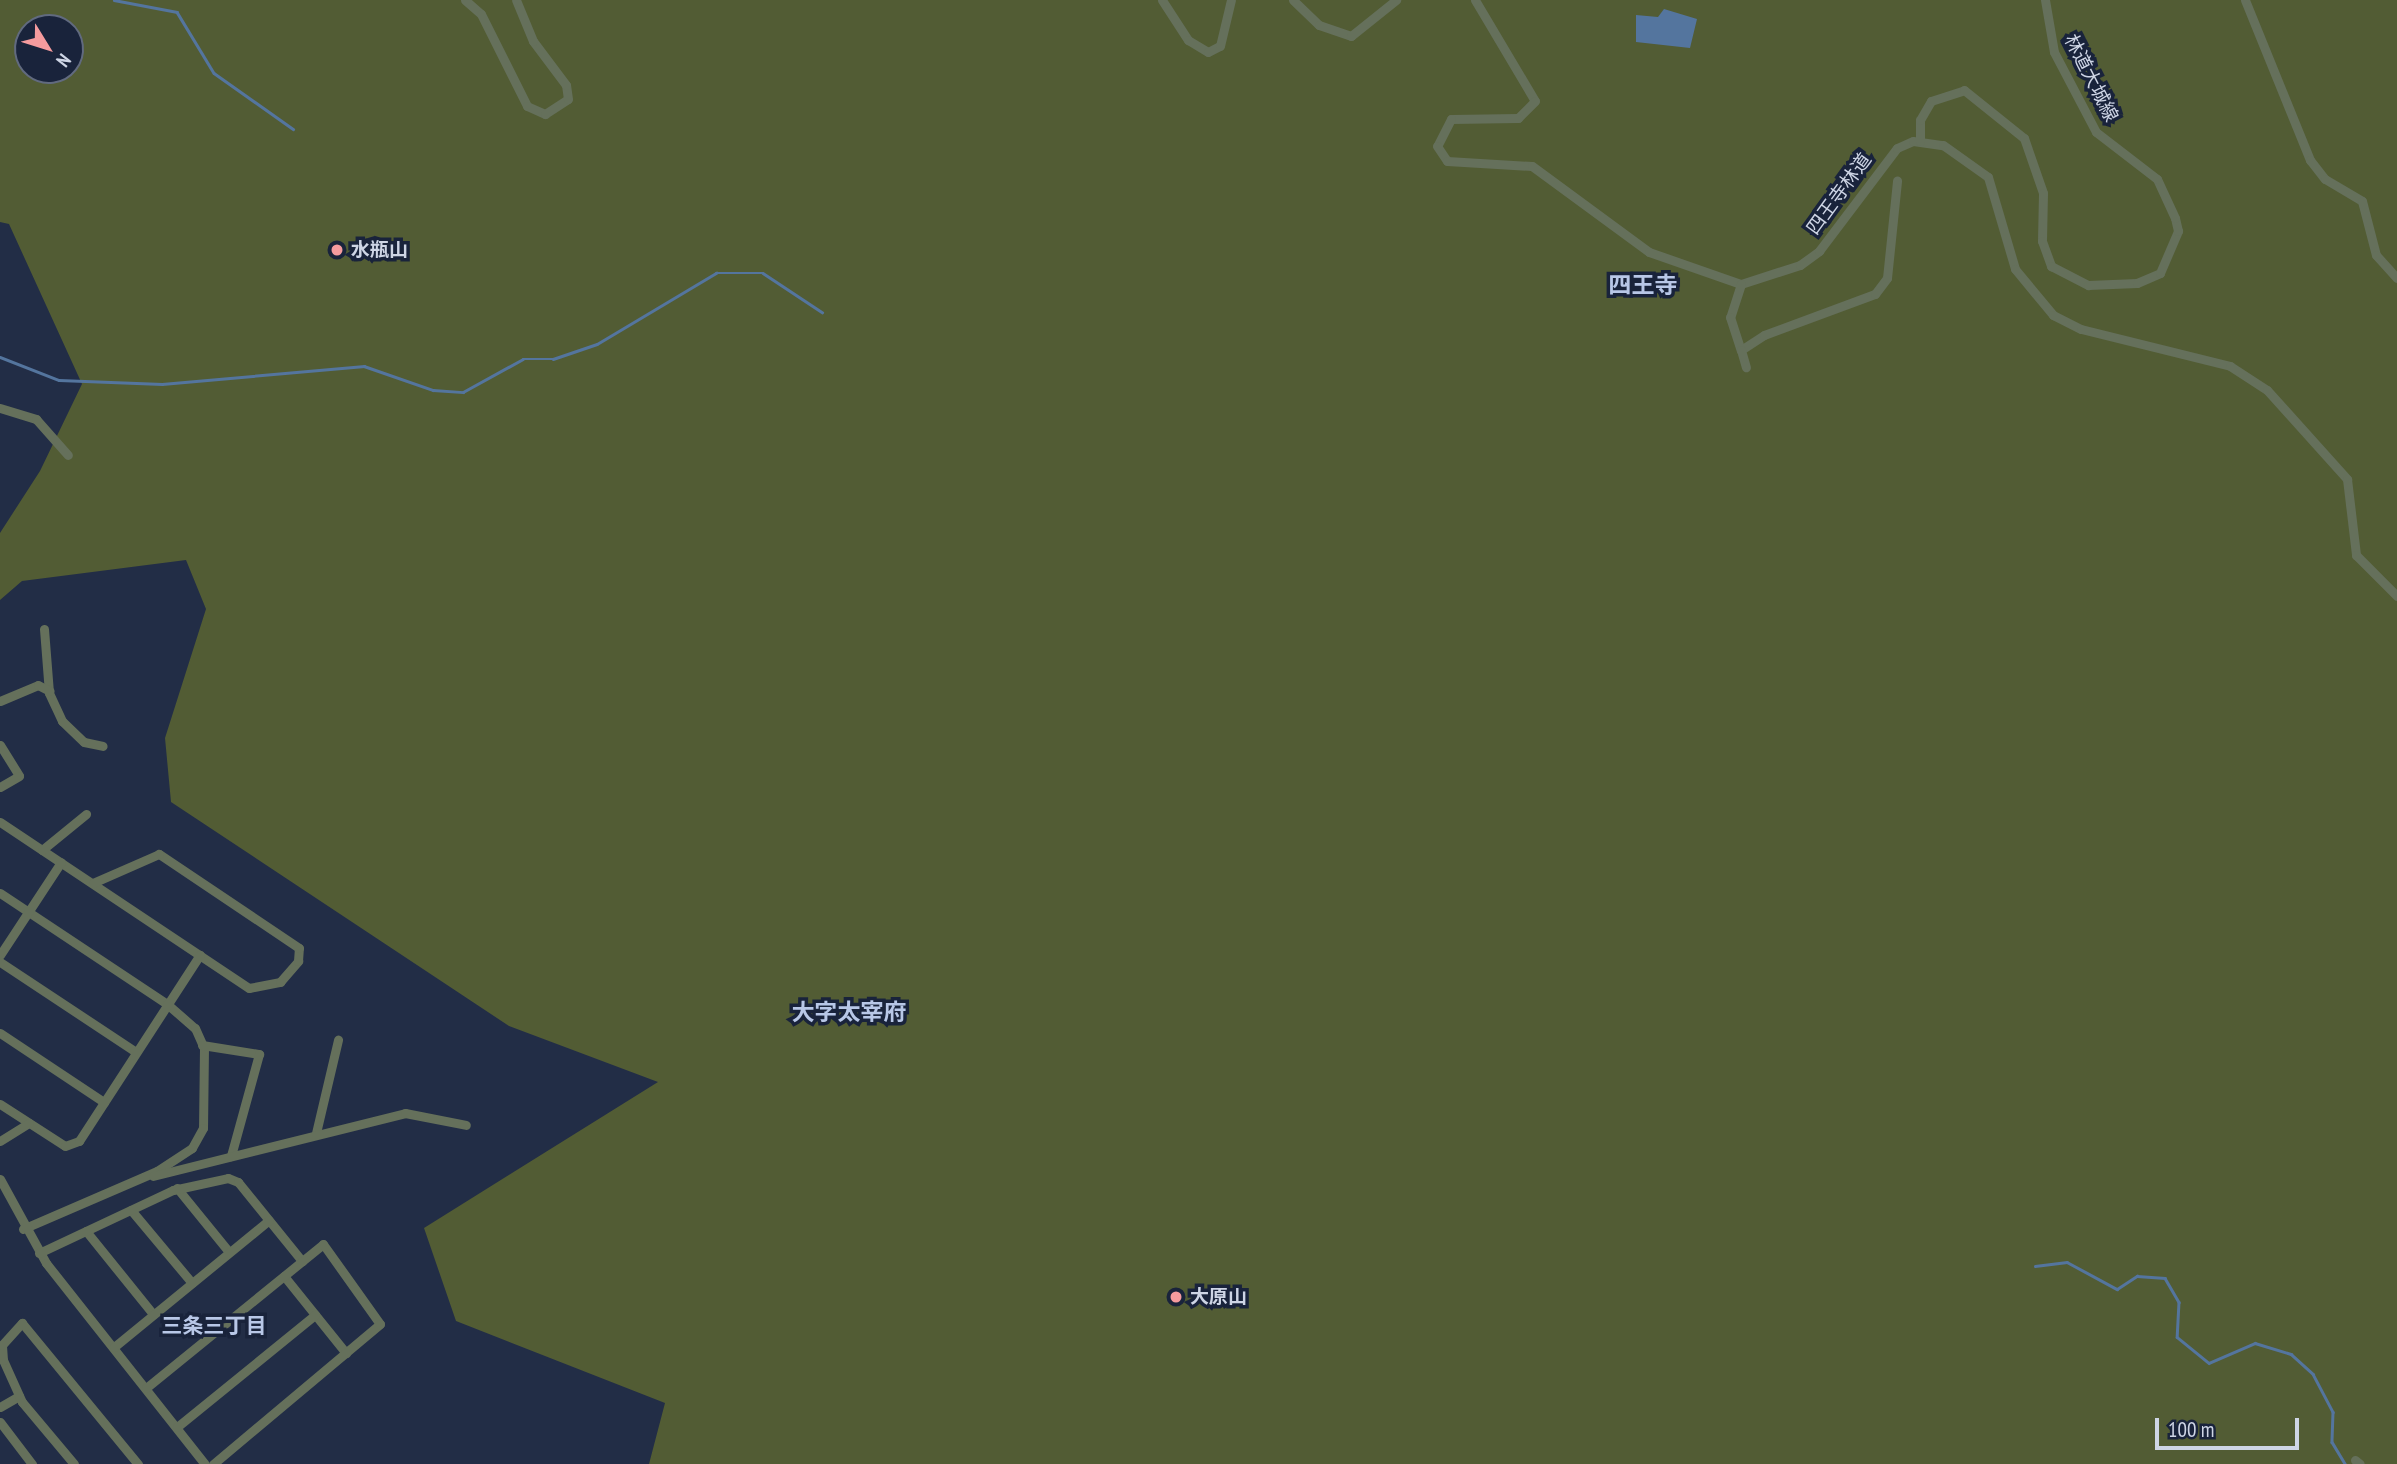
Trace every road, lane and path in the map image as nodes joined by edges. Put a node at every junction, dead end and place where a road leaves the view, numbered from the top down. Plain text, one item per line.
1 (465, 0) edge
2 (516, 0) edge
3 (1162, 0) edge
4 (1231, 0) edge
5 (1293, 0) edge
6 (1396, 0) edge
7 (1475, 0) edge
8 (2045, 0) edge
9 (2245, 0) edge
10 (1920, 141) junction
11 (1897, 181) dead end
12 (2397, 278) edge
13 (1741, 284) junction
14 (1741, 350) junction
15 (1746, 367) dead end
16 (0, 408) edge
17 (68, 455) dead end
18 (2397, 596) edge
19 (44, 629) dead end
20 (50, 691) junction
21 (0, 701) edge
22 (0, 745) edge
23 (103, 746) dead end
24 (0, 787) edge
25 (86, 814) dead end
26 (0, 822) edge
27 (42, 850) junction
28 (61, 862) junction
29 (93, 883) junction
30 (0, 893) edge
31 (28, 912) junction
32 (0, 955) edge
33 (201, 955) junction
34 (0, 962) edge
35 (167, 1004) junction
36 (0, 1033) edge
37 (338, 1040) dead end
38 (202, 1045) junction
39 (136, 1052) junction
40 (104, 1102) junction
41 (0, 1104) edge
42 (29, 1122) junction
43 (466, 1125) dead end
44 (316, 1133) junction
45 (0, 1141) edge
46 (231, 1156) junction
47 (141, 1178) junction
48 (0, 1180) edge
49 (177, 1188) junction
50 (131, 1210) junction
51 (269, 1220) junction
52 (23, 1229) junction
53 (86, 1231) junction
54 (229, 1252) junction
55 (39, 1253) junction
56 (302, 1261) junction
57 (46, 1263) junction
58 (35, 1270) dead end
59 (284, 1276) junction
60 (191, 1283) junction
61 (153, 1314) junction
62 (315, 1315) junction
63 (114, 1347) junction
64 (346, 1353) junction
65 (126, 1363) junction
66 (116, 1369) dead end
67 (146, 1388) junction
68 (19, 1396) junction
69 (0, 1406) edge
70 (0, 1422) edge
71 (177, 1427) junction
72 (33, 1464) edge
73 (74, 1464) edge
74 (138, 1464) edge
75 (205, 1464) edge
76 (213, 1464) edge

1 - 2 street
3 - 4 street
5 - 6 street
7 - 13 street
8 - 10 street, 林道大城線
9 - 12 street
10 - 13 street, 四王寺林道
10 - 18 street
11 - 14 street
13 - 14 street
14 - 15 street
16 - 17 street
19 - 20 street
20 - 21 street
20 - 23 street
22 - 24 street
25 - 27 street
26 - 27 street
27 - 28 street
28 - 29 street
28 - 31 street
29 - 33 street
29 - 33 street
30 - 31 street
31 - 32 street
31 - 35 street
33 - 35 street
34 - 39 street
35 - 38 street
35 - 39 street
36 - 40 street
37 - 44 street
38 - 46 street
38 - 47 street
39 - 40 street
40 - 42 street
41 - 42 street
42 - 45 street
43 - 44 street
44 - 46 street
46 - 47 street
47 - 52 street
48 - 52 street
49 - 50 street
49 - 51 street
49 - 54 street
50 - 53 street
50 - 60 street
51 - 54 street
51 - 56 street
52 - 55 street
53 - 55 street
53 - 61 street
54 - 60 street
55 - 57 street
56 - 59 street
56 - 64 street
57 - 58 street
57 - 63 street
59 - 62 street
59 - 67 street
60 - 61 street
61 - 63 street
62 - 64 street
62 - 71 street
63 - 65 street
64 - 76 street
65 - 66 street
65 - 67 street
67 - 71 street
68 - 69 street
68 - 73 street
68 - 74 street
70 - 72 street
71 - 75 street

